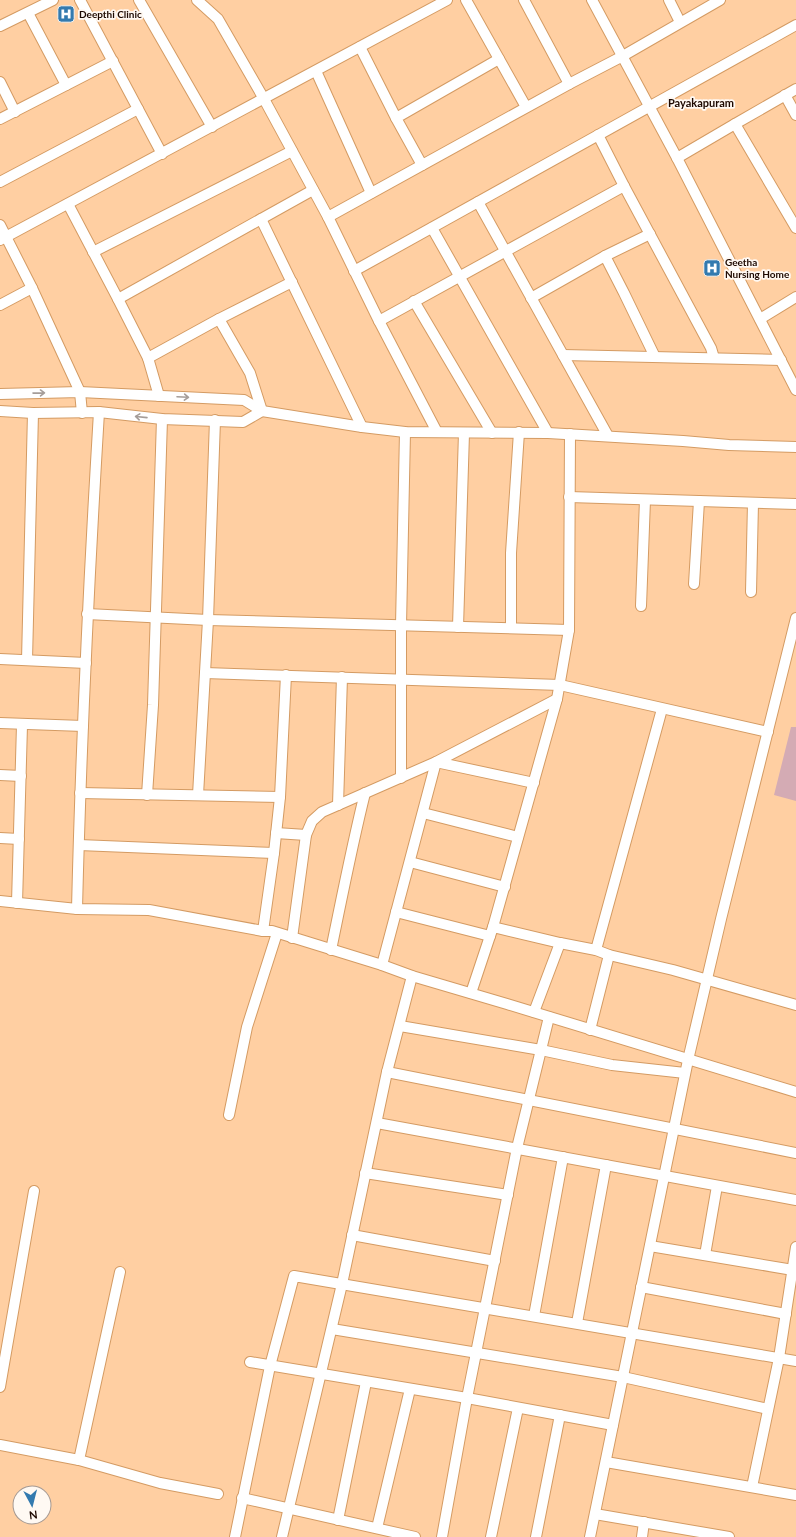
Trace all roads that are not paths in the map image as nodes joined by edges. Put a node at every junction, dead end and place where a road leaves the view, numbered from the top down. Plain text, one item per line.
1 (53, 0) edge
2 (80, 0) edge
3 (139, 0) edge
4 (197, 0) edge
5 (447, 0) edge
6 (466, 0) edge
7 (524, 0) edge
8 (592, 0) edge
9 (669, 0) edge
10 (720, 0) edge
11 (28, 13) junction
12 (680, 22) junction
13 (796, 25) edge
14 (0, 26) edge
15 (360, 47) junction
16 (622, 56) junction
17 (499, 59) junction
18 (113, 61) junction
19 (316, 71) junction
20 (0, 82) edge
21 (66, 84) junction
22 (569, 84) junction
23 (796, 89) edge
24 (785, 95) junction
25 (264, 99) junction
26 (526, 107) junction
27 (650, 107) junction
28 (138, 109) junction
29 (15, 112) junction
30 (796, 115) edge
31 (396, 118) junction
32 (0, 119) edge
33 (735, 124) junction
34 (212, 127) junction
35 (598, 135) junction
36 (292, 151) junction
37 (162, 154) junction
38 (677, 158) junction
39 (422, 165) junction
40 (0, 182) edge
41 (624, 186) junction
42 (314, 190) junction
43 (372, 193) junction
44 (478, 202) junction
45 (68, 204) junction
46 (328, 217) junction
47 (261, 219) junction
48 (0, 225) edge
49 (432, 228) junction
50 (796, 228) edge
51 (650, 234) junction
52 (4, 238) edge
53 (505, 251) junction
54 (93, 252) junction
55 (605, 256) junction
56 (354, 270) junction
57 (460, 276) junction
58 (292, 282) junction
59 (32, 288) junction
60 (796, 297) edge
61 (531, 298) junction
62 (118, 299) junction
63 (414, 302) junction
64 (0, 305) edge
65 (219, 319) junction
66 (760, 319) junction
67 (379, 321) junction
68 (563, 354) junction
69 (655, 356) junction
70 (148, 358) junction
71 (714, 358) junction
72 (781, 360) junction
73 (796, 390) edge
74 (80, 392) junction
75 (0, 394) edge
76 (159, 396) junction
77 (0, 411) edge
78 (262, 411) junction
79 (99, 412) junction
80 (33, 413) junction
81 (82, 413) junction
82 (162, 419) junction
83 (215, 420) junction
84 (362, 427) junction
85 (405, 432) junction
86 (437, 432) junction
87 (492, 432) junction
88 (519, 432) junction
89 (464, 433) junction
90 (548, 433) junction
91 (570, 434) junction
92 (608, 436) junction
93 (796, 447) edge
94 (569, 498) junction
95 (645, 500) junction
96 (699, 501) junction
97 (753, 503) junction
98 (796, 504) edge
99 (694, 584) dead end
100 (751, 592) dead end
101 (641, 606) dead end
102 (87, 614) junction
103 (156, 616) junction
104 (796, 618) edge
105 (208, 620) junction
106 (401, 625) junction
107 (458, 627) junction
108 (511, 628) junction
109 (569, 630) junction
110 (0, 659) edge
111 (27, 660) junction
112 (86, 663) junction
113 (205, 673) junction
114 (286, 675) junction
115 (342, 677) junction
116 (400, 679) junction
117 (560, 684) junction
118 (557, 699) junction
119 (662, 709) junction
120 (0, 723) edge
121 (22, 725) junction
122 (83, 726) junction
123 (768, 732) junction
124 (436, 762) junction
125 (0, 775) edge
126 (21, 776) junction
127 (401, 778) junction
128 (534, 783) junction
129 (365, 793) junction
130 (80, 794) junction
131 (147, 795) junction
132 (198, 796) junction
133 (280, 797) junction
134 (338, 805) junction
135 (423, 813) junction
136 (276, 833) junction
137 (306, 835) junction
138 (518, 837) junction
139 (0, 838) edge
140 (19, 839) junction
141 (79, 845) junction
142 (274, 853) junction
143 (410, 862) junction
144 (505, 887) junction
145 (0, 901) edge
146 (17, 902) junction
147 (78, 909) junction
148 (396, 912) junction
149 (263, 931) junction
150 (492, 932) junction
151 (277, 933) junction
152 (292, 938) junction
153 (560, 943) junction
154 (331, 950) junction
155 (596, 950) junction
156 (609, 955) junction
157 (382, 965) junction
158 (412, 976) junction
159 (706, 980) junction
160 (471, 993) junction
161 (796, 1005) edge
162 (534, 1012) junction
163 (549, 1017) junction
164 (400, 1026) junction
165 (590, 1030) junction
166 (541, 1050) junction
167 (688, 1060) junction
168 (387, 1072) junction
169 (685, 1073) junction
170 (796, 1092) edge
171 (529, 1099) junction
172 (229, 1114) dead end
173 (377, 1123) junction
174 (674, 1128) junction
175 (517, 1148) junction
176 (796, 1153) edge
177 (563, 1157) junction
178 (606, 1165) junction
179 (365, 1173) junction
180 (664, 1176) junction
181 (717, 1186) junction
182 (34, 1191) dead end
183 (508, 1195) junction
184 (796, 1200) edge
185 (352, 1235) junction
186 (650, 1246) junction
187 (796, 1248) edge
188 (705, 1255) junction
189 (494, 1261) junction
190 (793, 1270) junction
191 (120, 1272) dead end
192 (342, 1284) junction
193 (641, 1287) junction
194 (485, 1308) junction
195 (786, 1314) junction
196 (534, 1316) junction
197 (577, 1323) junction
198 (332, 1329) junction
199 (632, 1332) junction
200 (476, 1353) junction
201 (779, 1358) junction
202 (796, 1361) edge
203 (250, 1362) dead end
204 (270, 1366) junction
205 (320, 1374) junction
206 (623, 1377) junction
207 (366, 1382) junction
208 (0, 1387) edge
209 (410, 1389) junction
210 (467, 1398) junction
211 (518, 1408) junction
212 (768, 1409) junction
213 (560, 1415) junction
214 (613, 1425) junction
215 (0, 1445) edge
216 (78, 1460) junction
217 (606, 1462) junction
218 (752, 1487) junction
219 (218, 1494) dead end
220 (796, 1495) edge
221 (242, 1498) junction
222 (289, 1508) junction
223 (595, 1514) junction
224 (338, 1520) junction
225 (644, 1522) junction
226 (377, 1528) junction
227 (707, 1535) edge
228 (235, 1537) edge
229 (282, 1537) edge
230 (415, 1537) edge
231 (442, 1537) edge
232 (491, 1537) edge
233 (536, 1537) edge
234 (590, 1537) edge
235 (642, 1537) edge
236 (729, 1537) edge

1 - 11 street
2 - 18 street
3 - 34 street
4 - 25 street
5 - 15 street
6 - 17 street
7 - 22 street
8 - 16 street
9 - 12 street
10 - 12 street
11 - 14 street
11 - 21 street
12 - 16 street
13 - 27 street
15 - 19 street
15 - 31 street
16 - 22 street
16 - 27 street
17 - 26 street
17 - 31 street
18 - 21 street
18 - 28 street
19 - 25 street
19 - 43 street
20 - 29 street
21 - 29 street
22 - 26 street
23 - 24 street
24 - 30 street
24 - 33 street
25 - 34 street
25 - 36 street
26 - 39 street
27 - 35 street
27 - 38 street
28 - 37 street
28 - 40 street
29 - 32 street
31 - 39 street
33 - 38 street
33 - 50 street
34 - 37 street
35 - 41 street
35 - 44 street
36 - 42 street
36 - 54 street
37 - 45 street
38 - 66 street
39 - 43 street
41 - 51 street
41 - 53 street
42 - 46 street
42 - 47 street
43 - 46 street
44 - 49 street
44 - 53 street
45 - 52 street
45 - 54 street
46 - 56 street
47 - 58 street
47 - 62 street
48 - 52 street
49 - 56 street
49 - 57 street
51 - 55 street
51 - 71 street
52 - 59 street
53 - 57 street
53 - 61 street
54 - 62 street
55 - 61 street
55 - 69 street
56 - 67 street
57 - 63 street
57 - 90 street
58 - 65 street
58 - 84 street
59 - 64 street
59 - 74 street
60 - 66 street
61 - 68 street
62 - 70 street
63 - 67 street
63 - 87 street
65 - 70 street
65 - 78 street
66 - 72 street
67 - 86 street
68 - 69 street
68 - 92 street
69 - 71 street
70 - 76 street
71 - 72 street
72 - 73 street
75 -> 74 street
74 - 76 street
74 - 81 street
76 -> 78 street
77 - 80 street
78 - 83 street
78 - 84 street
79 - 81 street
82 -> 79 street
79 - 102 street
80 - 81 street
80 - 111 street
82 - 83 street
82 - 103 street
83 - 105 street
84 - 85 street
85 - 86 street
85 - 106 street
86 - 89 street
87 - 88 street
87 - 89 street
88 - 90 street
88 - 108 street
89 - 107 street
90 - 91 street
91 - 92 street
91 - 94 street
92 - 93 street
94 - 95 street
94 - 109 street
95 - 96 street
95 - 101 street
96 - 97 street
96 - 99 street
97 - 98 street
97 - 100 street
102 - 103 street
102 - 112 street
103 - 105 street
103 - 131 street
104 - 123 street
105 - 106 street
105 - 113 street
106 - 107 street
106 - 116 street
107 - 108 street
108 - 109 street
109 - 117 street
110 - 111 street
111 - 112 street
112 - 122 street
113 - 114 street
113 - 132 street
114 - 115 street
114 - 133 street
115 - 116 street
115 - 134 street
116 - 117 street
116 - 127 street
117 - 118 street
117 - 119 street
118 - 124 street
118 - 128 street
119 - 123 street
119 - 155 street
120 - 121 street
121 - 122 street
121 - 126 street
122 - 130 street
123 - 159 street
124 - 127 street
124 - 128 street
124 - 135 street
125 - 126 street
126 - 140 street
127 - 129 street
128 - 138 street
129 - 134 street
129 - 154 street
130 - 131 street
130 - 141 street
131 - 132 street
132 - 133 street
133 - 136 street
134 - 137 street
135 - 138 street
135 - 143 street
136 - 137 street
136 - 142 street
137 - 152 street
138 - 144 street
139 - 140 street
140 - 146 street
141 - 142 street
141 - 147 street
142 - 149 street
143 - 144 street
143 - 148 street
144 - 150 street
145 - 146 street
146 - 147 street
147 - 149 street
148 - 150 street
148 - 157 street
149 - 151 street
150 - 153 street
150 - 160 street
151 - 152 street
151 - 172 street
152 - 154 street
153 - 155 street
153 - 162 street
154 - 157 street
155 - 156 street
156 - 159 street
156 - 165 street
157 - 158 street
158 - 160 street
158 - 164 street
159 - 161 street
159 - 167 street
160 - 162 street
162 - 163 street
163 - 165 street
163 - 166 street
164 - 166 street
164 - 168 street
165 - 167 street
166 - 169 street
166 - 171 street
167 - 169 street
167 - 170 street
168 - 171 street
168 - 173 street
169 - 174 street
171 - 174 street
171 - 175 street
173 - 175 street
173 - 179 street
174 - 176 street
174 - 180 street
175 - 177 street
175 - 183 street
177 - 178 street
177 - 196 street
178 - 180 street
178 - 197 street
179 - 183 street
179 - 185 street
180 - 181 street
180 - 186 street
181 - 184 street
181 - 188 street
182 - 208 street
183 - 189 street
185 - 189 street
185 - 192 street
186 - 188 street
186 - 193 street
187 - 190 street
188 - 190 street
189 - 194 street
190 - 195 street
191 - 216 street
192 - 194 street
192 - 198 street
192 - 204 street
193 - 195 street
193 - 199 street
194 - 196 street
194 - 200 street
195 - 201 street
196 - 197 street
197 - 199 street
198 - 200 street
198 - 205 street
199 - 201 street
199 - 206 street
200 - 206 street
200 - 210 street
201 - 202 street
201 - 212 street
203 - 204 street
204 - 205 street
204 - 221 street
205 - 207 street
205 - 222 street
206 - 212 street
206 - 214 street
207 - 209 street
207 - 224 street
209 - 210 street
209 - 226 street
210 - 211 street
210 - 231 street
211 - 213 street
211 - 232 street
212 - 218 street
213 - 214 street
213 - 233 street
214 - 217 street
215 - 216 street
216 - 219 street
217 - 218 street
217 - 223 street
218 - 220 street
221 - 222 street
221 - 228 street
222 - 224 street
222 - 229 street
223 - 225 street
223 - 234 street
224 - 226 street
225 - 227 street
225 - 235 street
226 - 230 street
227 - 236 street

